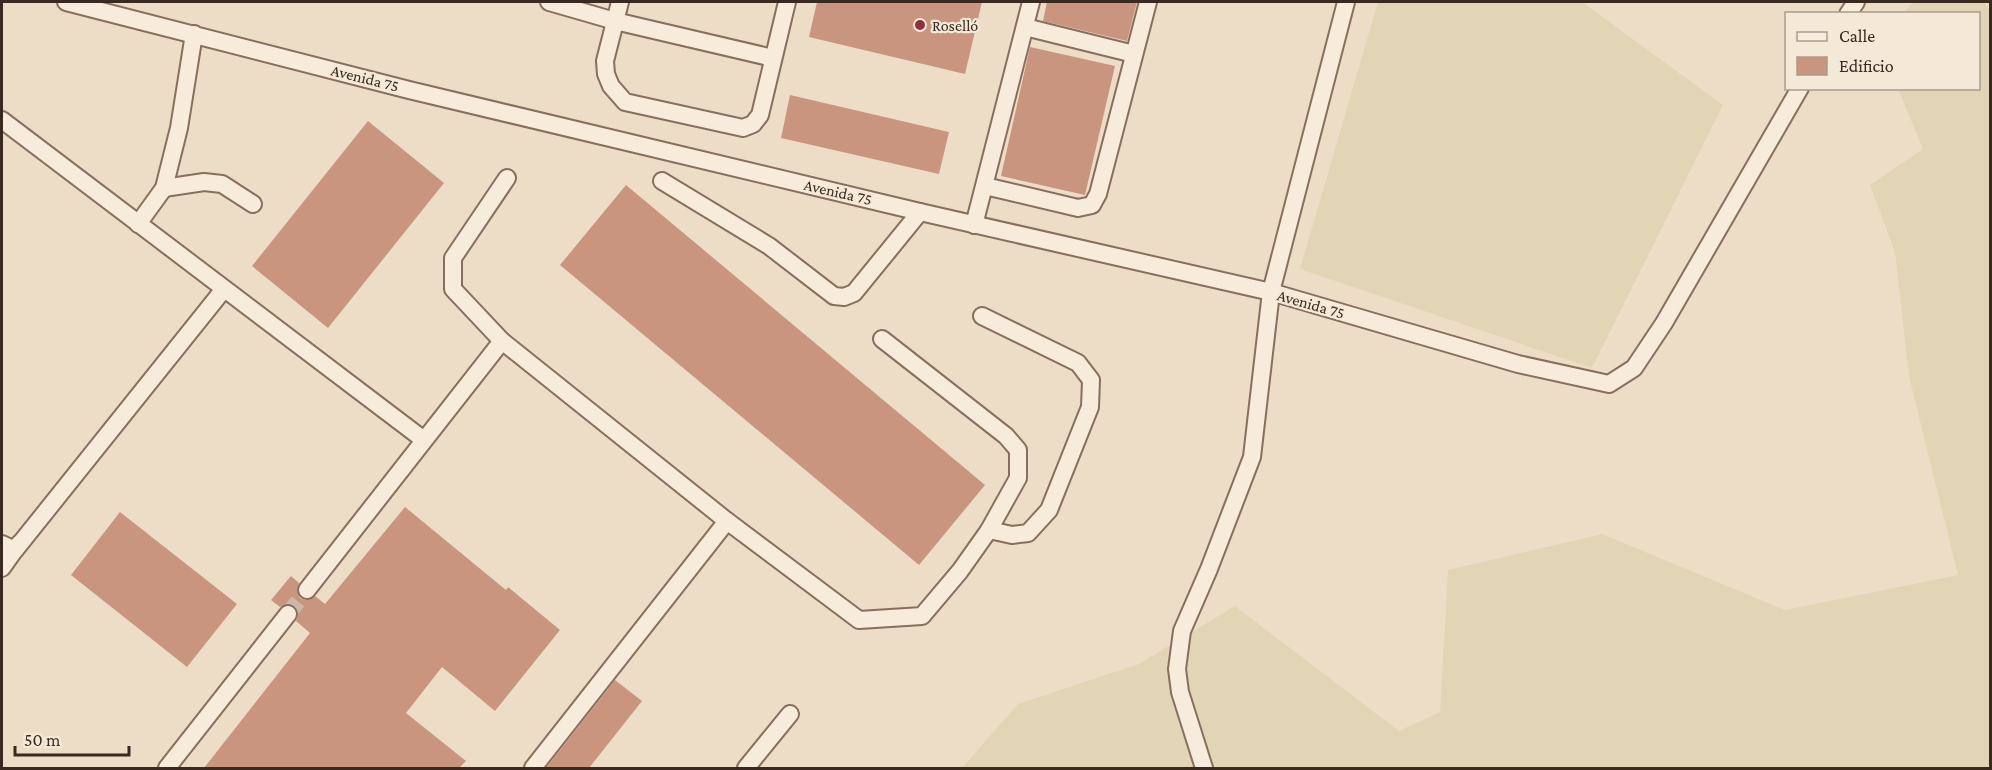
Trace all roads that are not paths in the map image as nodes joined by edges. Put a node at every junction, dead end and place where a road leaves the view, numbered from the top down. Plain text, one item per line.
1 (66, 2) edge
2 (549, 2) edge
3 (620, 2) edge
4 (787, 2) edge
5 (1031, 2) edge
6 (1148, 2) edge
7 (1346, 2) edge
8 (615, 21) junction
9 (1025, 27) junction
10 (194, 34) junction
11 (1134, 54) junction
12 (773, 58) junction
13 (1799, 90) edge
14 (2, 120) edge
15 (507, 178) dead end
16 (662, 181) dead end
17 (985, 186) junction
18 (164, 188) junction
19 (253, 204) dead end
20 (920, 212) junction
21 (138, 224) junction
22 (974, 225) junction
23 (224, 289) junction
24 (1271, 292) junction
25 (982, 316) dead end
26 (882, 339) dead end
27 (502, 341) junction
28 (424, 440) junction
29 (727, 521) junction
30 (989, 530) junction
31 (2, 544) edge
32 (19, 544) junction
33 (2, 568) edge
34 (307, 590) tunnel mouth
35 (288, 614) tunnel mouth
36 (790, 714) dead end
37 (167, 768) edge
38 (533, 768) edge
39 (746, 768) edge
40 (1204, 768) edge

1 - 10 street, Avenida 75
2 - 8 street
3 - 8 street
4 - 12 street
5 - 9 street
6 - 11 street
7 - 24 street
8 - 12 street
8 - 12 street
9 - 11 street
9 - 17 street
10 - 18 street
10 - 20 street, Avenida 75
11 - 17 street
13 - 24 street, Avenida 75
14 - 21 street
15 - 27 street
16 - 20 street
17 - 22 street
18 - 19 street
18 - 21 street
20 - 22 street, Avenida 75
21 - 23 street
22 - 24 street, Avenida 75
23 - 28 street
23 - 32 street
24 - 40 street
25 - 30 street
26 - 30 street
27 - 28 street
27 - 29 street
28 - 34 street
29 - 30 street
29 - 38 street
31 - 32 street
32 - 33 street
35 - 37 street
36 - 39 street

